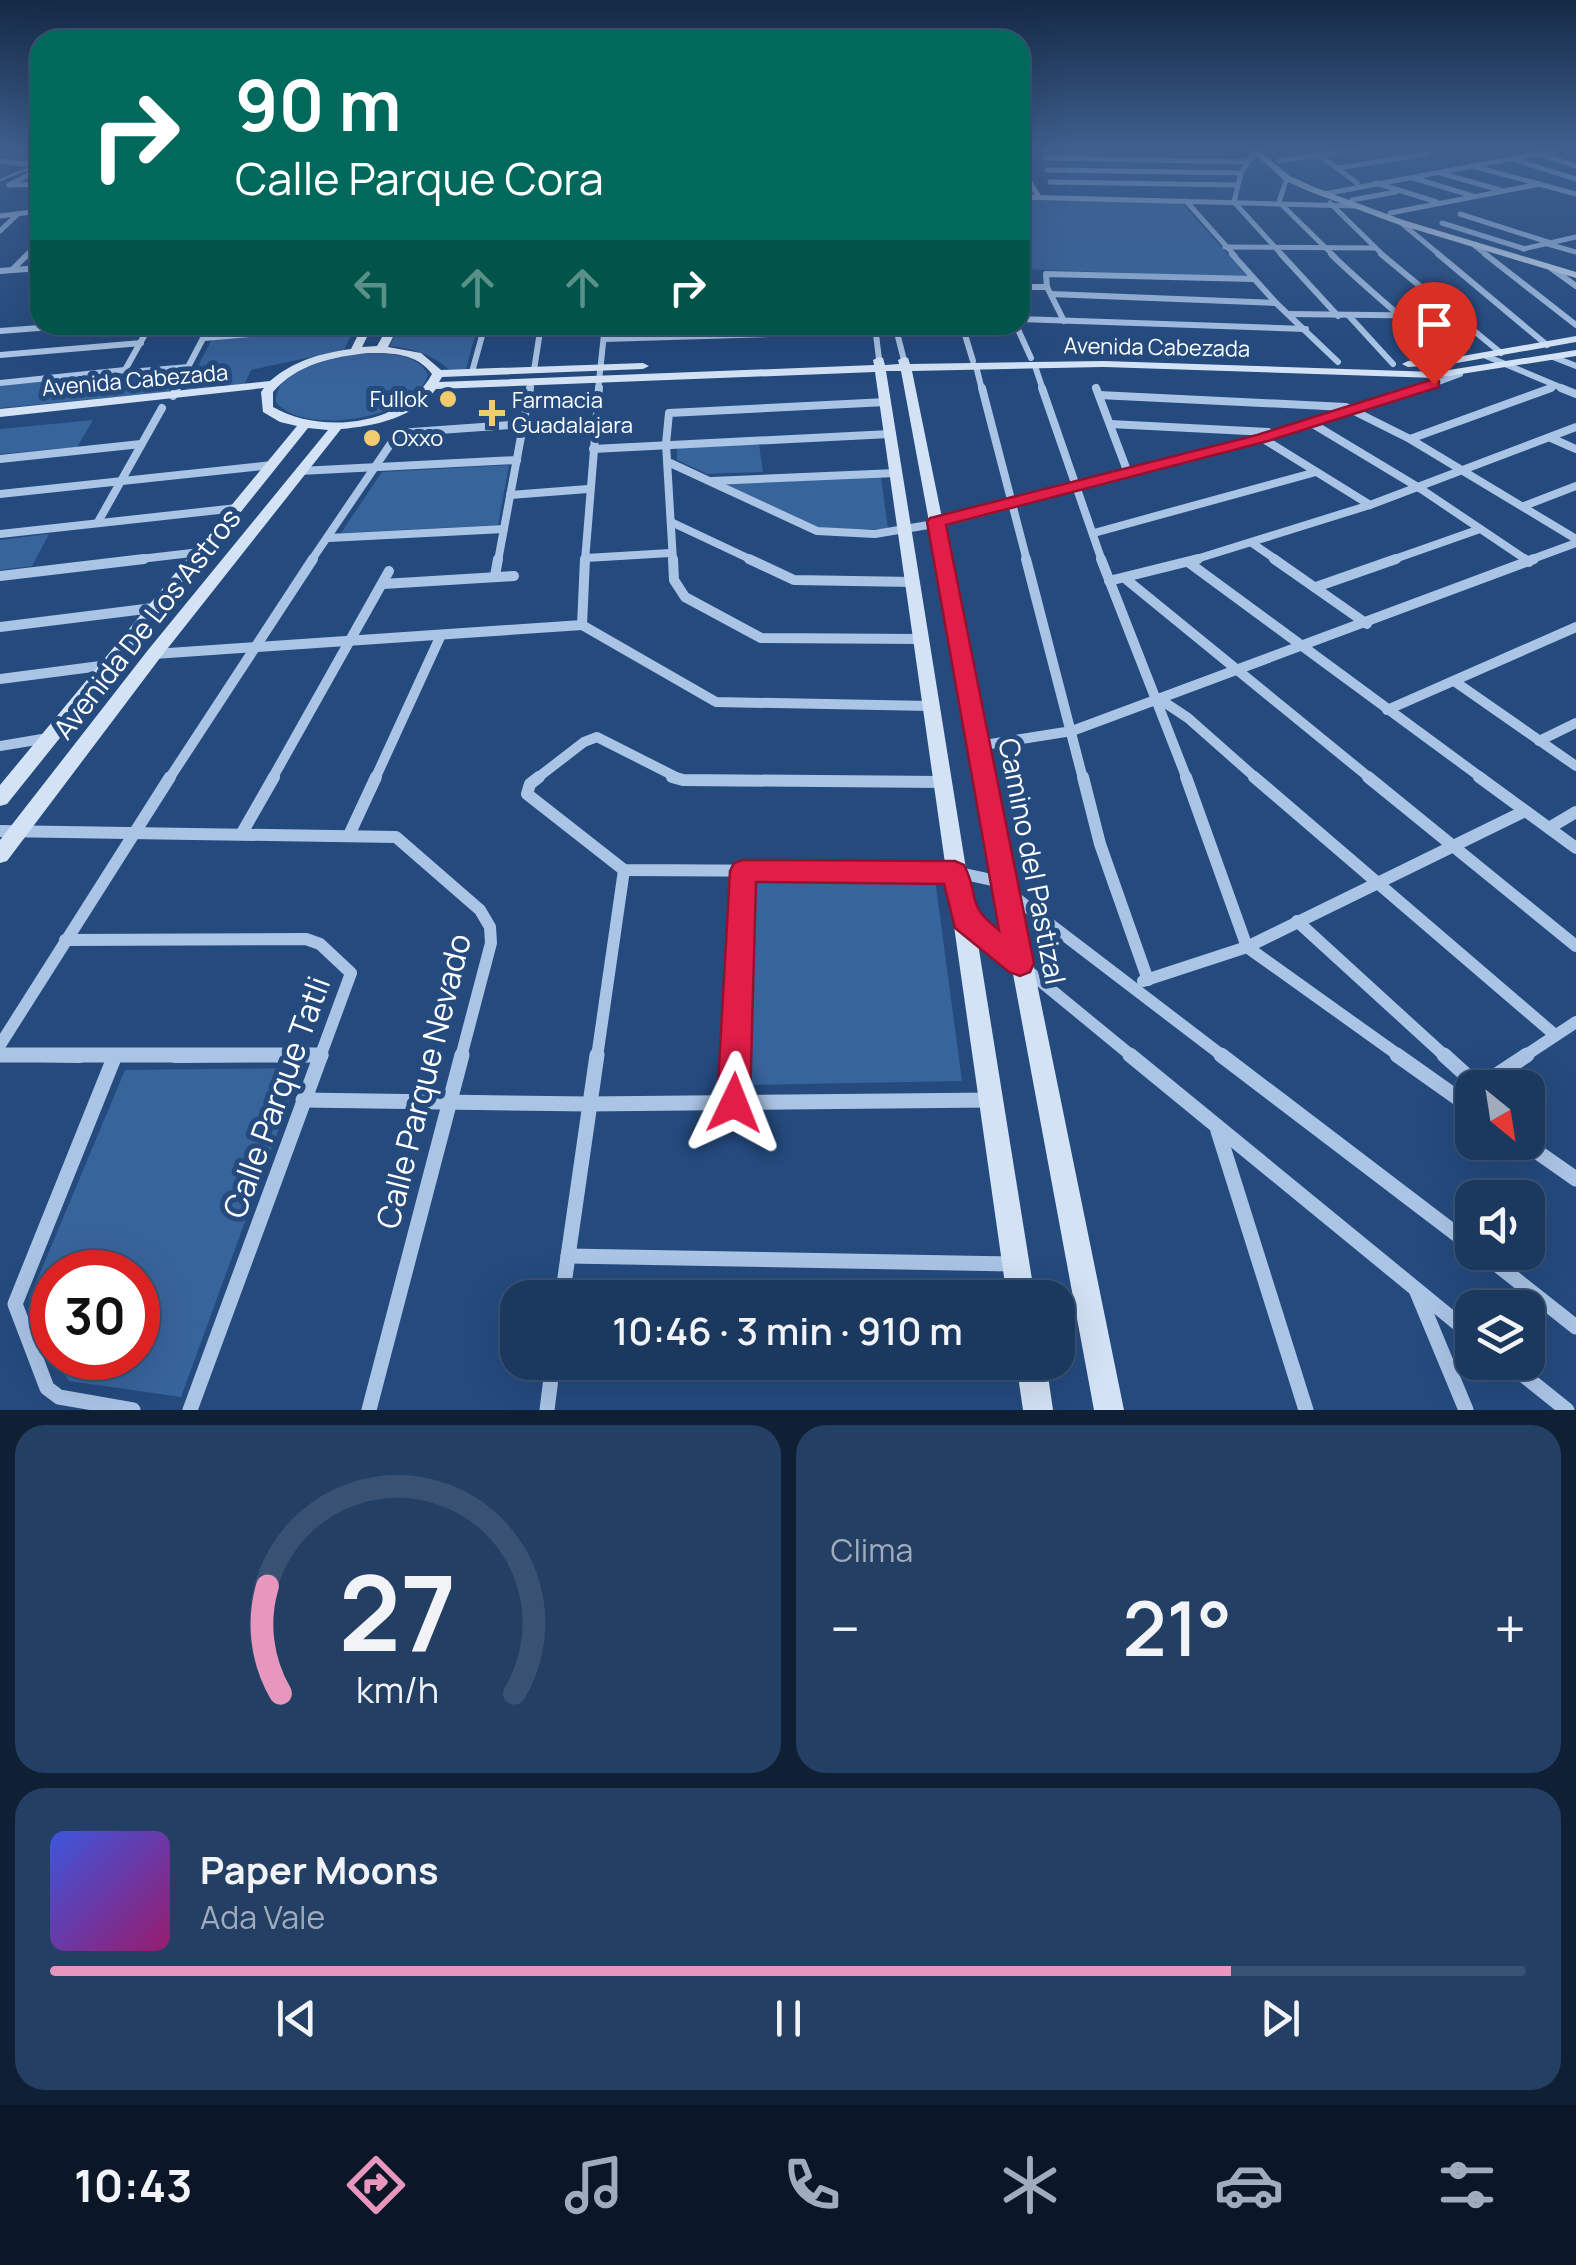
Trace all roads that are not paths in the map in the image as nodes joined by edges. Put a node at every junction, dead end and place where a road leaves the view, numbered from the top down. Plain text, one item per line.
1 (1198, 215) edge
2 (1246, 215) edge
3 (1292, 215) edge
4 (1345, 215) edge
5 (1383, 215) edge
6 (1393, 215) edge
7 (1462, 215) edge
8 (1400, 222) junction
9 (1442, 223) dead end
10 (1576, 237) edge
11 (1549, 243) junction
12 (1475, 246) junction
13 (1225, 247) junction
14 (1276, 248) junction
15 (1327, 248) junction
16 (1374, 248) junction
17 (1525, 249) junction
18 (30, 252) edge
19 (1512, 252) junction
20 (1576, 252) edge
21 (1551, 268) junction
22 (30, 269) edge
23 (13, 270) junction
24 (0, 271) edge
25 (1576, 272) edge
26 (1254, 279) junction
27 (1576, 286) edge
28 (1030, 288) edge
29 (1049, 291) junction
30 (1276, 303) junction
31 (1290, 314) junction
32 (1338, 316) junction
33 (1350, 316) junction
34 (1452, 316) junction
35 (1400, 317) junction
36 (1064, 321) junction
37 (1030, 322) edge
38 (1576, 325) edge
39 (30, 329) edge
40 (1306, 329) junction
41 (19, 330) junction
42 (0, 331) edge
43 (205, 335) edge
44 (239, 335) edge
45 (363, 335) edge
46 (389, 335) edge
47 (483, 335) edge
48 (539, 335) edge
49 (604, 335) edge
50 (689, 335) edge
51 (877, 335) edge
52 (897, 335) edge
53 (965, 335) edge
54 (1023, 335) edge
55 (662, 336) joint
56 (204, 338) junction
57 (604, 338) junction
58 (1576, 339) edge
59 (381, 350) junction
60 (356, 351) junction
61 (1550, 351) junction
62 (1500, 352) junction
63 (1576, 353) edge
64 (0, 354) edge
65 (1486, 356) junction
66 (1451, 361) junction
67 (1033, 362) junction
68 (1338, 362) junction
69 (880, 363) junction
70 (974, 363) junction
71 (904, 364) junction
72 (1393, 364) junction
73 (1506, 366) junction
74 (1576, 366) edge
75 (188, 367) junction
76 (141, 371) dead end
77 (472, 372) junction
78 (601, 374) junction
79 (1460, 374) junction
80 (532, 376) junction
81 (437, 380) junction
82 (0, 382) edge
83 (272, 384) junction
84 (1556, 386) junction
85 (1576, 394) edge
86 (174, 396) junction
87 (265, 400) junction
88 (886, 402) junction
89 (162, 408) junction
90 (1356, 410) junction
91 (0, 413) edge
92 (0, 423) edge
93 (524, 424) junction
94 (1110, 424) junction
95 (1313, 424) junction
96 (304, 425) junction
97 (337, 426) junction
98 (1576, 428) edge
99 (1279, 433) junction
100 (890, 434) junction
101 (1262, 438) junction
102 (1410, 438) junction
103 (1551, 438) junction
104 (141, 444) junction
105 (666, 444) junction
106 (593, 449) junction
107 (1576, 449) edge
108 (0, 458) edge
109 (516, 460) junction
110 (668, 462) junction
111 (272, 465) junction
112 (376, 467) junction
113 (300, 471) junction
114 (1466, 471) junction
115 (896, 472) junction
116 (1316, 472) junction
117 (1128, 473) junction
118 (121, 481) junction
119 (707, 481) junction
120 (1076, 486) junction
121 (1576, 486) edge
122 (1421, 488) junction
123 (588, 489) junction
124 (0, 494) edge
125 (510, 495) junction
126 (1010, 504) junction
127 (1370, 505) junction
128 (1524, 506) junction
129 (237, 508) junction
130 (98, 522) junction
131 (671, 522) junction
132 (936, 522) junction
133 (904, 528) junction
134 (504, 529) junction
135 (1480, 529) junction
136 (1094, 532) junction
137 (0, 534) edge
138 (329, 538) junction
139 (1576, 541) edge
140 (1252, 542) junction
141 (200, 552) junction
142 (670, 552) junction
143 (586, 558) junction
144 (1188, 562) junction
145 (1529, 562) junction
146 (389, 571) dead end
147 (0, 576) edge
148 (495, 576) junction
149 (514, 576) dead end
150 (1127, 580) junction
151 (1109, 581) junction
152 (913, 582) junction
153 (383, 584) junction
154 (1316, 587) junction
155 (154, 608) junction
156 (1368, 624) junction
157 (582, 625) junction
158 (0, 627) edge
159 (1576, 627) edge
160 (441, 635) junction
161 (352, 638) junction
162 (922, 639) junction
163 (254, 645) junction
164 (1302, 648) junction
165 (154, 654) junction
166 (108, 665) junction
167 (1238, 670) junction
168 (0, 680) edge
169 (1454, 681) junction
170 (1158, 698) junction
171 (930, 706) junction
172 (1387, 710) junction
173 (1576, 722) edge
174 (1072, 732) junction
175 (49, 738) junction
176 (1539, 741) junction
177 (0, 746) edge
178 (977, 746) junction
179 (1576, 766) edge
180 (942, 782) junction
181 (0, 799) edge
182 (1525, 811) junction
183 (1576, 812) edge
184 (1549, 828) junction
185 (0, 831) edge
186 (19, 831) junction
187 (134, 832) junction
188 (242, 833) junction
189 (350, 834) junction
190 (1454, 848) junction
191 (1576, 848) edge
192 (0, 856) edge
193 (624, 870) junction
194 (743, 871) junction
195 (955, 872) junction
196 (1375, 884) junction
197 (1006, 889) junction
198 (965, 920) junction
199 (1297, 921) junction
200 (64, 940) junction
201 (1576, 946) edge
202 (1247, 947) junction
203 (1020, 963) junction
204 (1148, 980) junction
205 (1129, 983) junction
206 (1576, 1022) edge
207 (1555, 1034) junction
208 (0, 1045) edge
209 (0, 1055) edge
210 (321, 1055) junction
211 (114, 1058) junction
212 (1505, 1070) edge
213 (1455, 1077) edge
214 (1455, 1083) edge
215 (303, 1100) junction
216 (992, 1100) junction
217 (447, 1103) junction
218 (734, 1103) junction
219 (588, 1104) junction
220 (1218, 1130) junction
221 (1545, 1158) edge
222 (1576, 1179) edge
223 (1455, 1233) edge
224 (568, 1256) junction
225 (1015, 1264) junction
226 (1503, 1270) edge
227 (565, 1280) edge
228 (1017, 1280) edge
229 (1417, 1290) junction
230 (1455, 1321) edge
231 (1576, 1326) edge
232 (551, 1380) edge
233 (1034, 1380) edge
234 (1530, 1380) edge
235 (133, 1410) edge
236 (190, 1410) edge
237 (368, 1410) edge
238 (547, 1410) edge
239 (1038, 1410) edge
240 (1109, 1410) edge
241 (1306, 1410) edge
242 (1466, 1410) edge
243 (1567, 1410) edge

1 - 13 street
2 - 14 street
3 - 15 street
4 - 16 street
5 - 8 street
6 - 19 street
7 - 11 street
8 - 12 street
8 - 61 street
9 - 17 street
10 - 11 street
11 - 17 street
11 - 20 street
12 - 21 street
12 - 38 street
13 - 14 street
13 - 26 street
14 - 15 street
14 - 32 street
15 - 16 street
15 - 35 street
16 - 34 street
17 - 19 street
18 - 23 street
19 - 25 street
21 - 25 street
21 - 27 street
22 - 23 street
23 - 24 street
26 - 29 street
26 - 30 street
28 - 29 street
29 - 30 street
29 - 36 street
30 - 31 street
31 - 32 street
31 - 40 street
32 - 33 street
33 - 35 street
33 - 72 street
34 - 35 street
34 - 62 street
35 - 66 street
36 - 37 street
36 - 40 street
39 - 41 street
40 - 68 street
41 - 42 street
41 - 64 street
43 - 56 street
44 - 56 street
45 - 60 street
46 - 59 street
47 - 77 street
48 - 80 street
49 - 57 street
50 - 55 street
51 - 69 street
52 - 71 street, Camino del Pastizal
53 - 70 street
54 - 67 street
55 - 57 street
56 - 75 street
57 - 78 street
58 - 61 street, Avenida Cabezada
59 - 60 street
59 - 81 street
60 - 83 street
61 - 62 street, Avenida Cabezada
61 - 63 street, Avenida Cabezada
61 - 73 street, Avenida Cabezada
61 - 74 street
62 - 65 street, Avenida Cabezada
64 - 82 street
65 - 66 street, Avenida Cabezada
65 - 73 street
66 - 72 street, Avenida Cabezada
67 - 68 street, Avenida Cabezada
67 - 70 street, Avenida Cabezada
67 - 79 street, Avenida Cabezada
67 - 120 street
68 - 72 street, Avenida Cabezada
69 - 71 street, Avenida Cabezada
69 - 78 street, Avenida Cabezada
69 - 88 street
70 - 71 street, Avenida Cabezada
70 - 126 street
71 - 132 street, Camino del Pastizal
73 - 79 street, Avenida Cabezada
73 - 84 street
75 - 76 street
75 - 86 street
77 - 80 street, Avenida Cabezada
77 - 81 street, Avenida Cabezada
78 - 80 street, Avenida Cabezada
78 - 106 street
79 - 90 street
80 - 81 street, Avenida Cabezada
80 - 93 street
81 - 97 street
83 - 86 street, Avenida Cabezada
83 - 87 street
84 - 85 street
84 - 102 street
86 - 91 street, Avenida Cabezada
87 - 89 street, Avenida Cabezada
87 - 96 street
88 - 100 street
88 - 105 street
89 - 92 street, Avenida Cabezada
89 - 104 street
90 - 94 street
90 - 95 street
90 - 102 street
93 - 109 street
93 - 112 street
94 - 99 street
94 - 117 street
95 - 99 street
95 - 122 street
96 - 97 street
96 - 111 street, Avenida De Los Astros
97 - 113 street, Avenida De Los Astros
98 - 103 street
99 - 101 street
100 - 105 street
100 - 115 street
101 - 116 street
101 - 117 street
102 - 114 street
103 - 107 street
103 - 114 street
104 - 108 street
104 - 118 street
105 - 106 street
105 - 110 street
106 - 123 street
109 - 112 street
109 - 125 street
110 - 119 street
110 - 131 street
111 - 118 street
111 - 129 street, Avenida De Los Astros
112 - 113 street
112 - 138 street
113 - 165 street, Avenida De Los Astros
114 - 122 street
114 - 128 street
115 - 119 street
115 - 133 street
116 - 127 street
116 - 136 street
117 - 120 street
118 - 124 street
118 - 130 street
119 - 133 street
120 - 126 street
120 - 136 street
121 - 128 street
122 - 127 street
122 - 135 street
123 - 125 street
123 - 143 street
125 - 134 street
126 - 132 street
126 - 174 street
127 - 140 street
128 - 139 street
129 - 130 street
129 - 141 street, Avenida De Los Astros
130 - 137 street
131 - 142 street
131 - 152 street
132 - 133 street
132 - 178 street, Camino del Pastizal
133 - 152 street
134 - 138 street
134 - 148 street
135 - 145 street
135 - 154 street
136 - 151 street
138 - 163 street
139 - 145 street
140 - 144 street
140 - 154 street
141 - 147 street
141 - 155 street, Avenida De Los Astros
142 - 143 street
142 - 162 street
143 - 157 street
144 - 150 street
144 - 164 street
145 - 156 street
146 - 153 street
148 - 149 street
148 - 153 street
150 - 151 street
150 - 167 street
151 - 170 street
152 - 162 street
153 - 161 street
154 - 156 street
155 - 158 street
155 - 166 street, Avenida De Los Astros
156 - 164 street
157 - 160 street
157 - 171 street
159 - 169 street
160 - 161 street
160 - 189 street
161 - 163 street
161 - 188 street
162 - 171 street
163 - 165 street
163 - 187 street
164 - 167 street
164 - 172 street
165 - 186 street, Avenida De Los Astros
166 - 168 street
166 - 175 street, Avenida De Los Astros
167 - 170 street
167 - 190 street
169 - 172 street
169 - 176 street
170 - 174 street
170 - 196 street
170 - 202 street
171 - 180 street
172 - 182 street
173 - 176 street
174 - 178 street
174 - 204 street
175 - 177 street
175 - 181 street, Avenida De Los Astros
176 - 179 street
178 - 197 street, Camino del Pastizal
180 - 193 street
180 - 195 street
182 - 184 street
182 - 190 street
183 - 184 street
184 - 191 street
185 - 186 street, Calle Parque Nevado
186 - 187 street, Calle Parque Nevado
186 - 192 street, Avenida De Los Astros
187 - 188 street, Calle Parque Nevado
187 - 200 street
188 - 189 street, Calle Parque Nevado
189 - 217 street, Calle Parque Nevado
190 - 196 street
190 - 201 street
193 - 194 street
193 - 219 street
194 - 195 street
194 - 218 street
195 - 197 street
195 - 198 street
196 - 199 street
196 - 207 street
197 - 203 street, Camino del Pastizal
197 - 205 street
198 - 203 street
198 - 216 street
199 - 202 street
199 - 213 street
200 - 208 street
200 - 210 street, Calle Parque Tatli
202 - 204 street
202 - 214 street
203 - 220 street
203 - 240 street, Camino del Pastizal
204 - 205 street
205 - 223 street
206 - 207 street
207 - 212 street
209 - 211 street
210 - 211 street
210 - 215 street, Calle Parque Tatli
211 - 235 street
215 - 217 street
215 - 236 street, Calle Parque Tatli
216 - 218 street
216 - 225 street
217 - 219 street
217 - 237 street, Calle Parque Nevado
218 - 219 street
219 - 224 street
220 - 229 street
220 - 241 street
221 - 222 street
224 - 225 street
224 - 227 street
225 - 228 street
226 - 231 street
229 - 230 street
229 - 242 street
232 - 238 street
233 - 239 street
234 - 243 street

